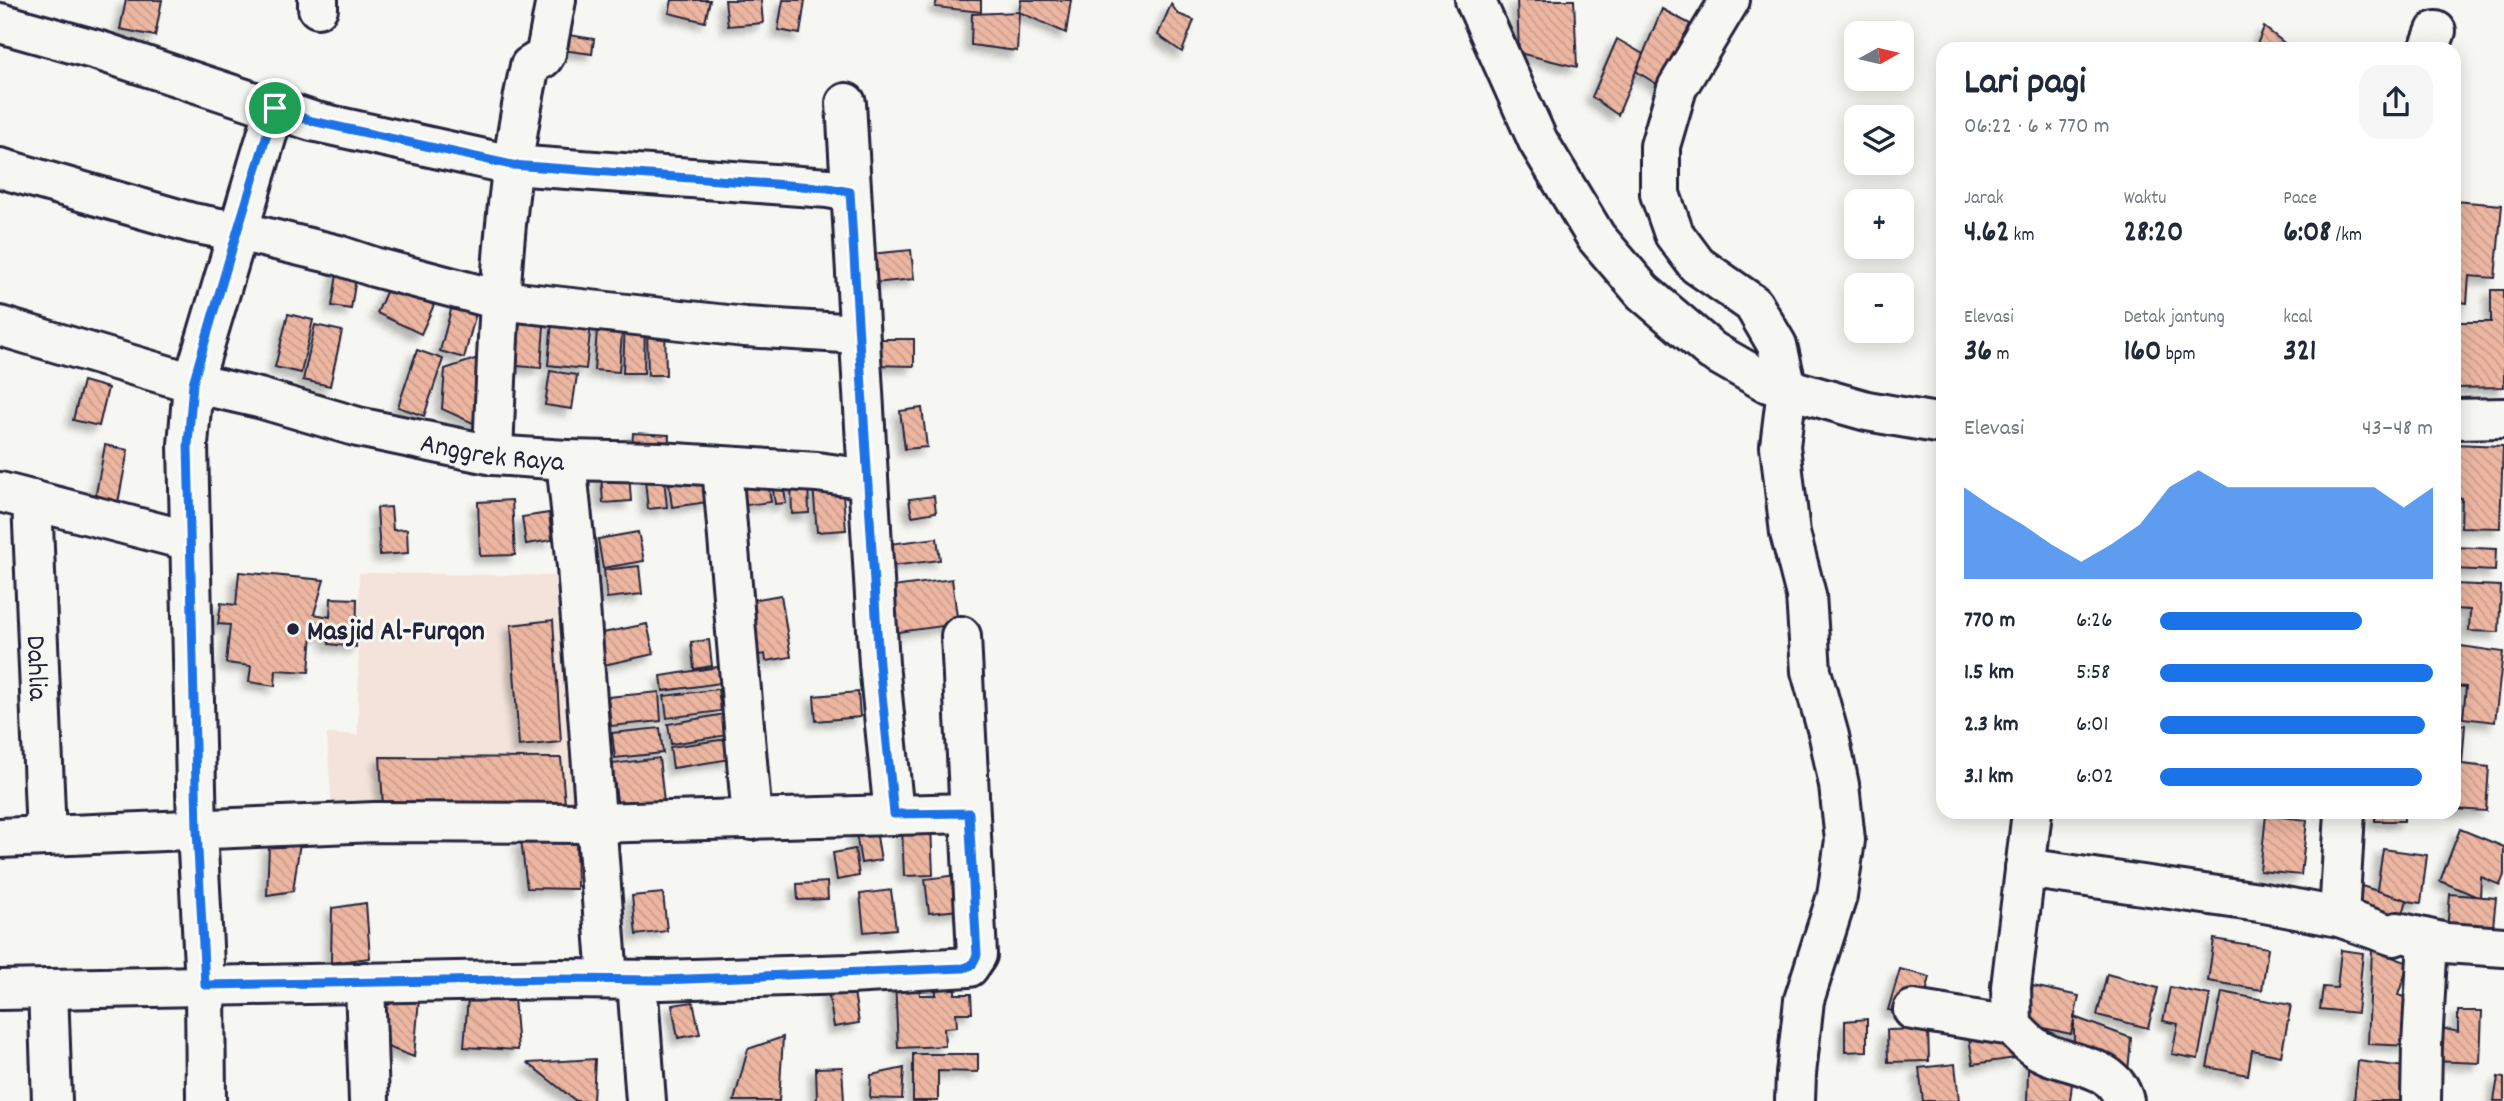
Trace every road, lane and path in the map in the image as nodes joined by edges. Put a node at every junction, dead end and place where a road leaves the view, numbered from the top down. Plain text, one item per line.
1 (556, 0) edge
2 (1475, 0) edge
3 (1730, 0) edge
4 (0, 23) edge
5 (846, 103) dead end
6 (275, 108) junction
7 (512, 165) junction
8 (0, 168) edge
9 (850, 192) junction
10 (237, 232) junction
11 (499, 300) junction
12 (0, 326) edge
13 (859, 334) junction
14 (193, 383) junction
15 (1787, 390) junction
16 (2504, 418) edge
17 (2461, 419) edge
18 (1936, 423) edge
19 (493, 454) junction
20 (566, 460) junction
21 (722, 467) junction
22 (868, 479) junction
23 (16, 496) edge
24 (190, 541) junction
25 (961, 636) dead end
26 (969, 813) junction
27 (894, 814) junction
28 (2031, 819) edge
29 (2345, 819) edge
30 (752, 820) junction
31 (595, 823) junction
32 (197, 830) junction
33 (46, 836) junction
34 (0, 838) edge
35 (2025, 868) junction
36 (2339, 917) junction
37 (2428, 940) junction
38 (2504, 947) edge
39 (622, 980) junction
40 (365, 982) junction
41 (205, 985) junction
42 (48, 989) junction
43 (0, 990) edge
44 (1913, 1010) dead end
45 (2012, 1026) junction
46 (52, 1101) edge
47 (206, 1101) edge
48 (369, 1101) edge
49 (646, 1101) edge
50 (1795, 1101) edge
51 (2124, 1101) edge
52 (2421, 1101) edge

1 - 7 street
2 - 15 street
3 - 15 street
4 - 6 street
5 - 9 street
6 - 7 street
6 - 10 street
7 - 9 street
7 - 11 street
8 - 10 street
9 - 13 street
10 - 11 street
10 - 14 street
11 - 13 street
11 - 19 street
12 - 14 street, Anggrek Raya
13 - 22 street
14 - 19 street, Anggrek Raya
14 - 24 street
15 - 18 street
15 - 50 street
16 - 17 street
19 - 20 street, Anggrek Raya
20 - 21 street
20 - 31 street, Anggrek Raya
21 - 22 street
21 - 30 street
22 - 27 street
23 - 24 street, Dahlia
23 - 33 street, Dahlia
24 - 32 street
25 - 26 street
26 - 27 street
26 - 39 street
27 - 30 street
28 - 35 street
29 - 36 street
30 - 31 street
31 - 32 street
31 - 39 street, Anggrek Raya
32 - 33 street
32 - 41 street
33 - 34 street
35 - 36 street
35 - 45 street
36 - 37 street
37 - 38 street
37 - 52 street
39 - 40 street
39 - 49 street, Anggrek Raya
40 - 41 street
40 - 48 street
41 - 42 street
41 - 47 street
42 - 43 street
42 - 46 street
44 - 45 street
45 - 51 street

